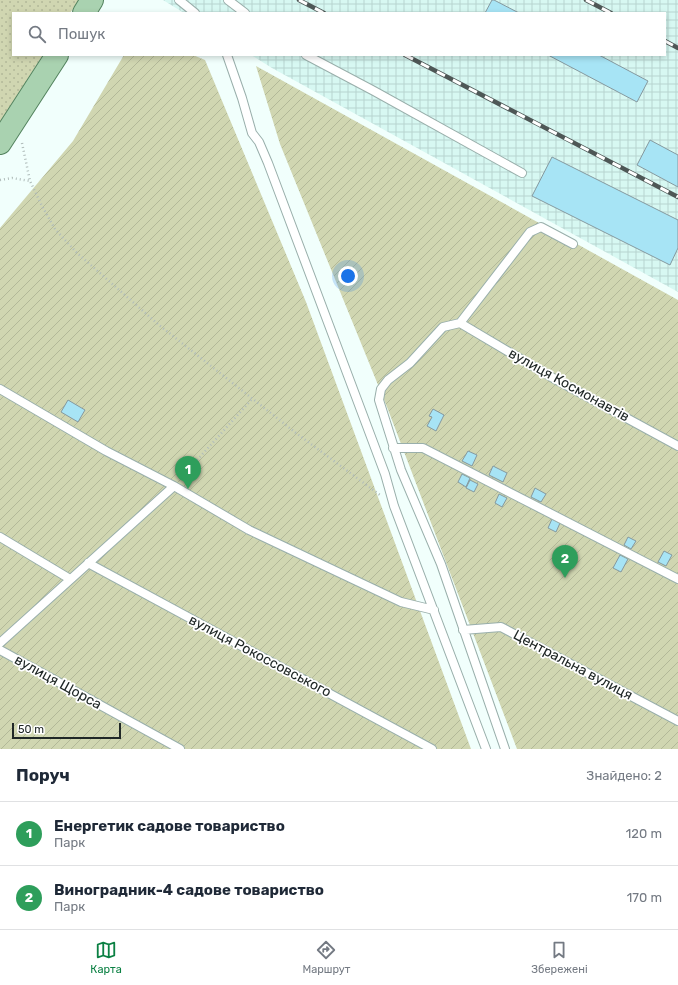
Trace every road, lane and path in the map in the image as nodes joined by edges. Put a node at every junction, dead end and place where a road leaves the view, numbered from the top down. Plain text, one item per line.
1 (92, 0) edge
2 (179, 0) edge
3 (228, 0) edge
4 (85, 12) edge
5 (194, 12) edge
6 (244, 12) edge
7 (56, 56) edge
8 (227, 56) edge
9 (308, 56) edge
10 (21, 139) dead end
11 (0, 143) edge
12 (522, 173) dead end
13 (0, 180) edge
14 (30, 181) junction
15 (573, 244) dead end
16 (460, 323) junction
17 (0, 390) edge
18 (252, 399) junction
19 (678, 446) edge
20 (393, 448) junction
21 (174, 486) junction
22 (394, 506) junction
23 (0, 537) edge
24 (88, 563) junction
25 (70, 579) junction
26 (678, 579) edge
27 (434, 610) junction
28 (463, 630) junction
29 (0, 643) edge
30 (0, 650) edge
31 (678, 721) edge
32 (180, 749) edge
33 (432, 749) edge
34 (486, 749) edge
35 (505, 749) edge

1 - 4 main road
2 - 5 lane
3 - 6 lane
7 - 11 main road
8 - 22 lane
9 - 12 lane
10 - 14 path
13 - 14 path
14 - 18 path
15 - 16 lane
16 - 19 lane, вулиця Космонавтів
16 - 20 lane
17 - 21 lane
18 - 21 path
18 - 22 path
20 - 26 lane
20 - 28 lane
21 - 24 lane
21 - 27 lane
22 - 27 lane
23 - 25 lane
24 - 25 lane
24 - 33 lane, вулиця Рокоссовського
25 - 29 lane
27 - 34 lane
28 - 31 lane, Центральна вулиця
28 - 35 lane
30 - 32 lane, вулиця Щорса

